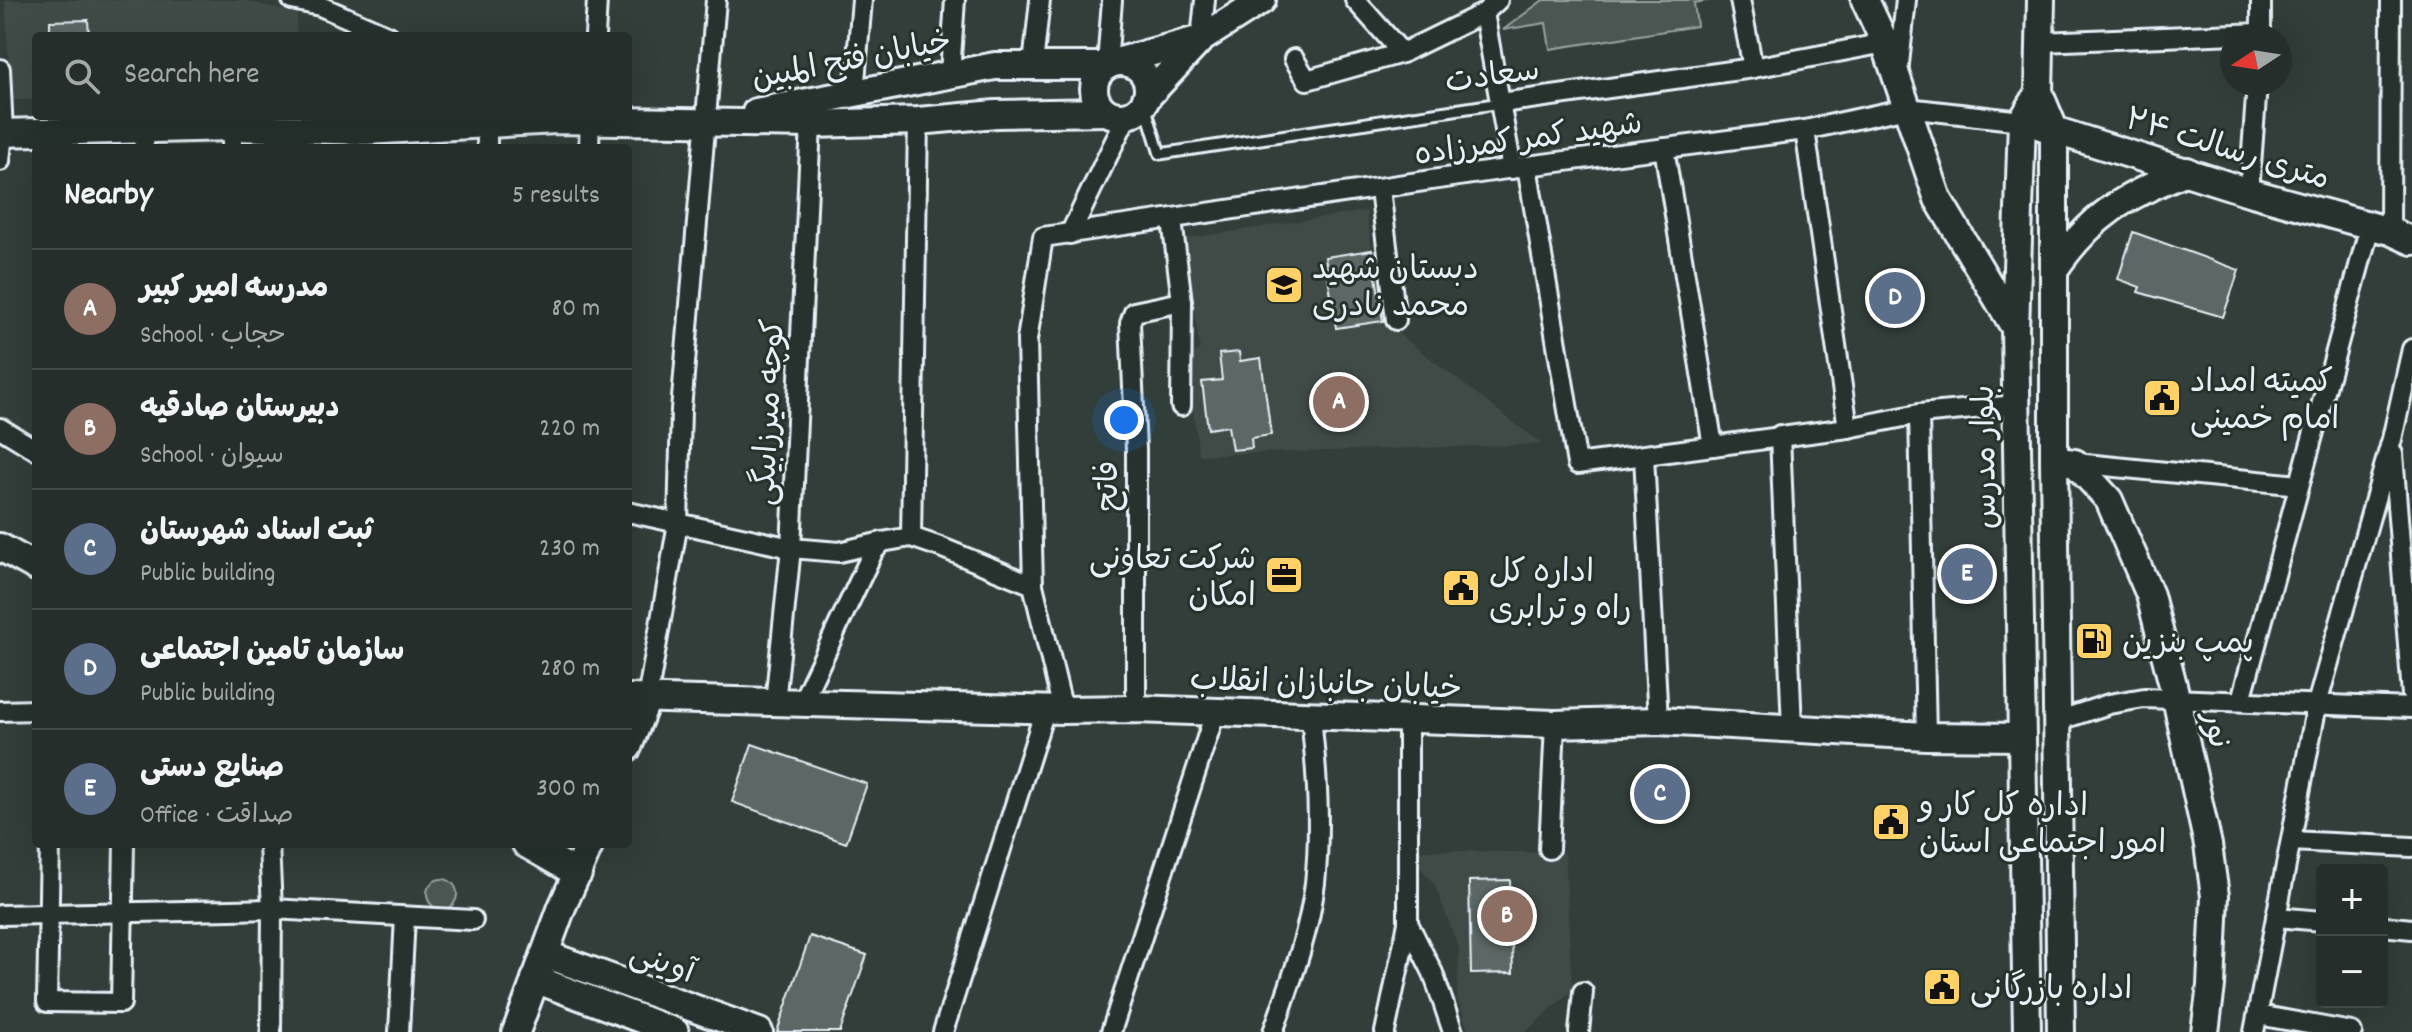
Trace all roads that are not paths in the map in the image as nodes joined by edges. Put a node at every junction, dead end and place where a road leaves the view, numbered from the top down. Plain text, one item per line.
1 (292, 0) edge
2 (597, 0) edge
3 (716, 0) edge
4 (862, 0) edge
5 (955, 0) edge
6 (1040, 0) edge
7 (1112, 0) edge
8 (1205, 0) edge
9 (1262, 0) edge
10 (1355, 0) edge
11 (1498, 0) edge
12 (1740, 0) edge
13 (1865, 0) edge
14 (1906, 0) edge
15 (2041, 0) edge
16 (2261, 0) edge
17 (2391, 0) edge
18 (320, 3) edge
19 (1484, 13) junction
20 (2261, 24) edge
21 (381, 32) edge
22 (595, 32) edge
23 (2220, 35) edge
24 (1201, 39) junction
25 (2041, 42) junction
26 (1885, 43) junction
27 (1402, 53) junction
28 (1294, 59) dead end
29 (1109, 64) junction
30 (1033, 65) junction
31 (1753, 68) junction
32 (0, 69) edge
33 (950, 73) junction
34 (1897, 79) junction
35 (854, 93) junction
36 (2039, 93) junction
37 (2256, 96) edge
38 (1501, 103) junction
39 (1131, 107) junction
40 (1907, 108) junction
41 (632, 119) edge
42 (545, 120) edge
43 (590, 120) edge
44 (705, 121) junction
45 (918, 121) junction
46 (2022, 121) junction
47 (811, 124) junction
48 (2054, 129) junction
49 (1805, 130) junction
50 (2, 133) edge
51 (487, 135) edge
52 (145, 138) edge
53 (232, 138) edge
54 (367, 140) edge
55 (589, 144) edge
56 (1664, 148) junction
57 (0, 161) edge
58 (1520, 167) junction
59 (2187, 171) junction
60 (1380, 189) junction
61 (2249, 192) junction
62 (1172, 220) junction
63 (2390, 233) edge
64 (1070, 234) junction
65 (2054, 270) junction
66 (1182, 302) junction
67 (1396, 320) dead end
68 (2015, 328) junction
69 (2412, 349) edge
70 (2016, 405) junction
71 (1181, 406) dead end
72 (1919, 414) junction
73 (0, 428) edge
74 (1848, 428) junction
75 (1780, 435) junction
76 (2392, 439) junction
77 (1713, 446) junction
78 (32, 448) edge
79 (1644, 456) junction
80 (2064, 462) junction
81 (2299, 485) junction
82 (632, 513) edge
83 (678, 523) junction
84 (911, 537) junction
85 (882, 542) junction
86 (0, 547) edge
87 (791, 548) junction
88 (2018, 555) junction
89 (2055, 556) junction
90 (32, 563) edge
91 (1033, 585) junction
92 (2412, 695) edge
93 (638, 698) edge
94 (2177, 700) junction
95 (2241, 700) junction
96 (788, 703) junction
97 (2317, 704) junction
98 (2412, 708) edge
99 (1136, 709) junction
100 (32, 710) edge
101 (1054, 710) junction
102 (0, 711) edge
103 (1215, 713) junction
104 (1311, 717) junction
105 (1408, 720) junction
106 (1658, 721) junction
107 (2057, 721) junction
108 (1555, 724) junction
109 (632, 727) edge
110 (1792, 729) junction
111 (1926, 736) junction
112 (2021, 737) junction
113 (2291, 841) junction
114 (2412, 847) edge
115 (50, 848) edge
116 (124, 848) edge
117 (269, 848) edge
118 (533, 848) edge
119 (588, 848) edge
120 (1549, 849) dead end
121 (578, 874) junction
122 (272, 909) junction
123 (122, 912) junction
124 (48, 914) junction
125 (0, 915) edge
126 (405, 917) junction
127 (2276, 917) junction
128 (473, 920) dead end
129 (2316, 920) edge
130 (1408, 923) junction
131 (2388, 927) edge
132 (2412, 929) edge
133 (545, 954) junction
134 (535, 979) junction
135 (1583, 992) dead end
136 (2256, 1023) edge
137 (271, 1032) edge
138 (399, 1032) edge
139 (516, 1032) edge
140 (675, 1032) edge
141 (759, 1032) edge
142 (943, 1032) edge
143 (1111, 1032) edge
144 (1273, 1032) edge
145 (1385, 1032) edge
146 (1453, 1032) edge
147 (1579, 1032) edge
148 (2027, 1032) edge
149 (2061, 1032) edge
150 (2205, 1032) edge
151 (2352, 1032) edge

1 - 18 street
2 - 22 street
3 - 44 street
4 - 35 street
5 - 33 street
6 - 30 street
7 - 29 street
8 - 24 street
9 - 24 street
10 - 27 street
11 - 19 street
12 - 31 street
13 - 26 street
14 - 34 street
15 - 25 street
16 - 20 street
17 - 63 street
18 - 21 street
19 - 27 street
19 - 38 street
23 - 25 street
24 - 29 street
24 - 39 street
25 - 36 street
26 - 31 street, سعادت
26 - 34 street
27 - 28 street
29 - 30 street, خیابان فتح المبین
29 - 39 street
29 - 39 street
30 - 33 street, خیابان فتح المبین
31 - 38 street, سعادت
32 - 50 street
33 - 35 street, خیابان فتح المبین
34 - 40 street
35 - 44 street, خیابان فتح المبین
36 - 46 street
36 - 48 street
37 - 61 street
38 - 39 lane, سعادت
38 - 58 street
39 - 45 street, خیابان فتح المبین
39 - 64 street
40 - 46 street, شهید کمر کمرزاده
40 - 49 street, شهید کمر کمرزاده
40 - 68 street
41 - 44 street, خیابان فتح المبین
42 - 51 street, خیابان فتح المبین
43 - 55 street
44 - 47 street, خیابان فتح المبین
44 - 83 street
45 - 47 street, خیابان فتح المبین
45 - 84 street
46 - 48 street, ۲۴ متری رسالت
46 - 68 street, بلوار مدرس
47 - 87 street, کوچه میرزابیگی
48 - 59 street, ۲۴ متری رسالت
48 - 65 street
49 - 56 street, شهید کمر کمرزاده
49 - 74 street
50 - 52 street, خیابان فتح المبین
50 - 57 street
51 - 54 street, خیابان فتح المبین
52 - 53 street, خیابان فتح المبین
53 - 54 street, خیابان فتح المبین
56 - 58 street, شهید کمر کمرزاده
56 - 77 street
58 - 60 street, شهید کمر کمرزاده
58 - 79 street
59 - 61 street, ۲۴ متری رسالت
59 - 65 street
60 - 62 street, شهید کمر کمرزاده
60 - 67 street
61 - 63 street, ۲۴ متری رسالت
62 - 64 street, شهید کمر کمرزاده
62 - 66 street
63 - 81 street
64 - 91 street, شهید کمر کمرزاده
65 - 80 street
66 - 71 street
66 - 99 street, فاتح
68 - 70 street, بلوار مدرس
69 - 76 street
70 - 72 street
70 - 88 street, بلوار مدرس
72 - 74 street
72 - 111 street
73 - 78 street
74 - 75 street
75 - 77 street
75 - 110 street
76 - 92 street
76 - 97 street
77 - 79 street
79 - 106 street
80 - 81 street
80 - 89 street
80 - 94 street, نور
81 - 95 street
82 - 83 street
83 - 87 street
83 - 93 street
84 - 85 street
84 - 91 street
85 - 87 street
85 - 96 street
86 - 90 street
87 - 96 street, کوچه میرزابیگی
88 - 89 street
88 - 112 street, بلوار مدرس
89 - 107 street
91 - 101 street
93 - 96 street, خیابان جانبازان انقلاب
93 - 109 street
94 - 95 street
94 - 107 street
94 - 150 street, نور
95 - 97 street
96 - 101 street, خیابان جانبازان انقلاب
97 - 98 street
97 - 113 street
99 - 101 street, خیابان جانبازان انقلاب
99 - 103 street, خیابان جانبازان انقلاب
100 - 102 street
101 - 142 street
103 - 104 street, خیابان جانبازان انقلاب
103 - 143 street
104 - 105 street, خیابان جانبازان انقلاب
104 - 144 street
105 - 108 street, خیابان جانبازان انقلاب
105 - 130 street
106 - 108 street, خیابان جانبازان انقلاب
106 - 110 street, خیابان جانبازان انقلاب
107 - 149 street
108 - 120 street
110 - 111 street, خیابان جانبازان انقلاب
111 - 112 street, خیابان جانبازان انقلاب
112 - 148 street, بلوار مدرس
113 - 114 street
113 - 127 street
115 - 124 street
116 - 123 street
117 - 122 street
118 - 121 street
119 - 121 street
121 - 133 street
122 - 123 street
122 - 126 street
122 - 137 street
123 - 124 street
123 - 124 street
124 - 125 street
126 - 128 street
126 - 138 street
127 - 129 street
127 - 136 street
130 - 145 street
130 - 146 street
131 - 132 street
133 - 134 street
133 - 141 street, آوینی
134 - 139 street
134 - 140 street, آوینی
135 - 147 street
136 - 151 street

